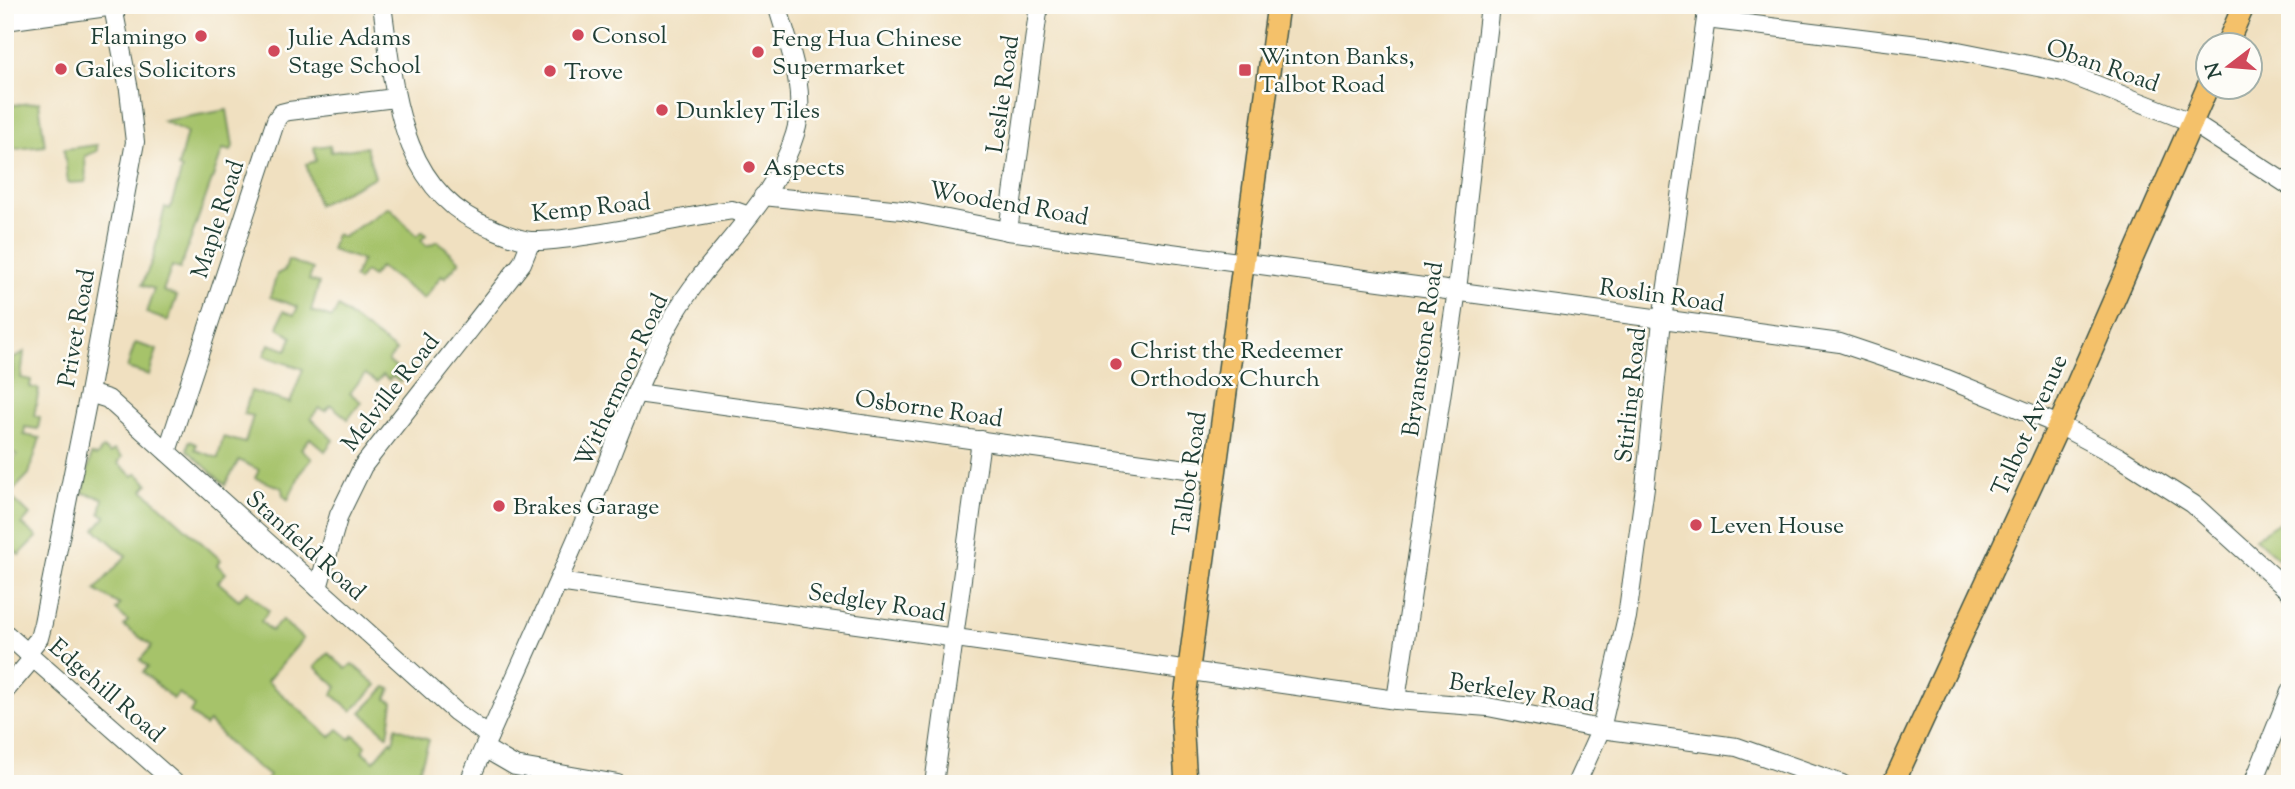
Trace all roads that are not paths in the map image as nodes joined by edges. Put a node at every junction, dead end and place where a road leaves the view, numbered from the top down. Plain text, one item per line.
1 (382, 5) edge
2 (777, 5) edge
3 (1039, 5) edge
4 (1278, 5) edge
5 (1490, 5) edge
6 (2244, 5) edge
7 (118, 6) edge
8 (1707, 12) edge
9 (5, 21) edge
10 (2232, 32) edge
11 (395, 98) junction
12 (2200, 102) edge
13 (2191, 122) junction
14 (2290, 186) edge
15 (763, 196) junction
16 (749, 216) junction
17 (1008, 231) junction
18 (531, 241) junction
19 (1245, 264) junction
20 (1457, 290) junction
21 (1662, 320) junction
22 (637, 393) junction
23 (89, 394) junction
24 (2059, 425) junction
25 (981, 440) junction
26 (167, 452) junction
27 (1215, 473) junction
28 (558, 582) junction
29 (318, 588) junction
30 (2290, 592) edge
31 (5, 634) edge
32 (952, 638) junction
33 (30, 656) junction
34 (1189, 670) junction
35 (5, 691) edge
36 (2290, 692) edge
37 (1396, 700) junction
38 (1601, 729) junction
39 (487, 742) junction
40 (176, 784) edge
41 (468, 784) edge
42 (618, 784) edge
43 (934, 784) edge
44 (1186, 784) edge
45 (1576, 784) edge
46 (1842, 784) edge
47 (1893, 784) edge
48 (2253, 784) edge

1 - 11 street, Kemp Road
2 - 15 street, Withermoor Road
3 - 17 street, Leslie Road
4 - 19 main road, Talbot Road
5 - 20 street, Bryanstone Road
6 - 10 main road
7 - 9 street
7 - 23 street, Privet Road
8 - 13 street, Oban Road
8 - 21 street, Stirling Road
11 - 18 street, Kemp Road
11 - 26 street, Maple Road
12 - 13 main road, Talbot Avenue
13 - 14 street, Oban Road
13 - 24 main road, Talbot Avenue
15 - 16 street, Withermoor Road
15 - 17 street, Woodend Road
16 - 18 street, Kemp Road
16 - 22 street, Withermoor Road
17 - 19 street, Woodend Road
18 - 29 street, Melville Road
19 - 20 street, Roslin Road
19 - 27 main road, Talbot Road
20 - 21 street, Roslin Road
20 - 37 street, Bryanstone Road
21 - 24 street, Roslin Road
21 - 38 street, Stirling Road
22 - 25 street, Osborne Road
22 - 28 street, Withermoor Road
23 - 26 street, Stanfield Road
23 - 33 street, Privet Road
24 - 30 street, Roslin Road
24 - 47 main road, Talbot Avenue
25 - 27 street, Osborne Road
25 - 32 street
26 - 29 street, Stanfield Road
27 - 34 main road, Talbot Road
28 - 32 street, Sedgley Road
28 - 39 street, Withermoor Road
29 - 39 street, Stanfield Road
31 - 33 street, Edgehill Road
32 - 34 street, Sedgley Road
32 - 43 street
33 - 35 street, Privet Road
33 - 40 street, Edgehill Road
34 - 37 street, Berkeley Road
34 - 44 main road, Talbot Road
36 - 48 street
37 - 38 street, Berkeley Road
38 - 45 street, Stirling Road
38 - 46 street, Berkeley Road
39 - 41 street, Withermoor Road
39 - 42 street, Stanfield Road

